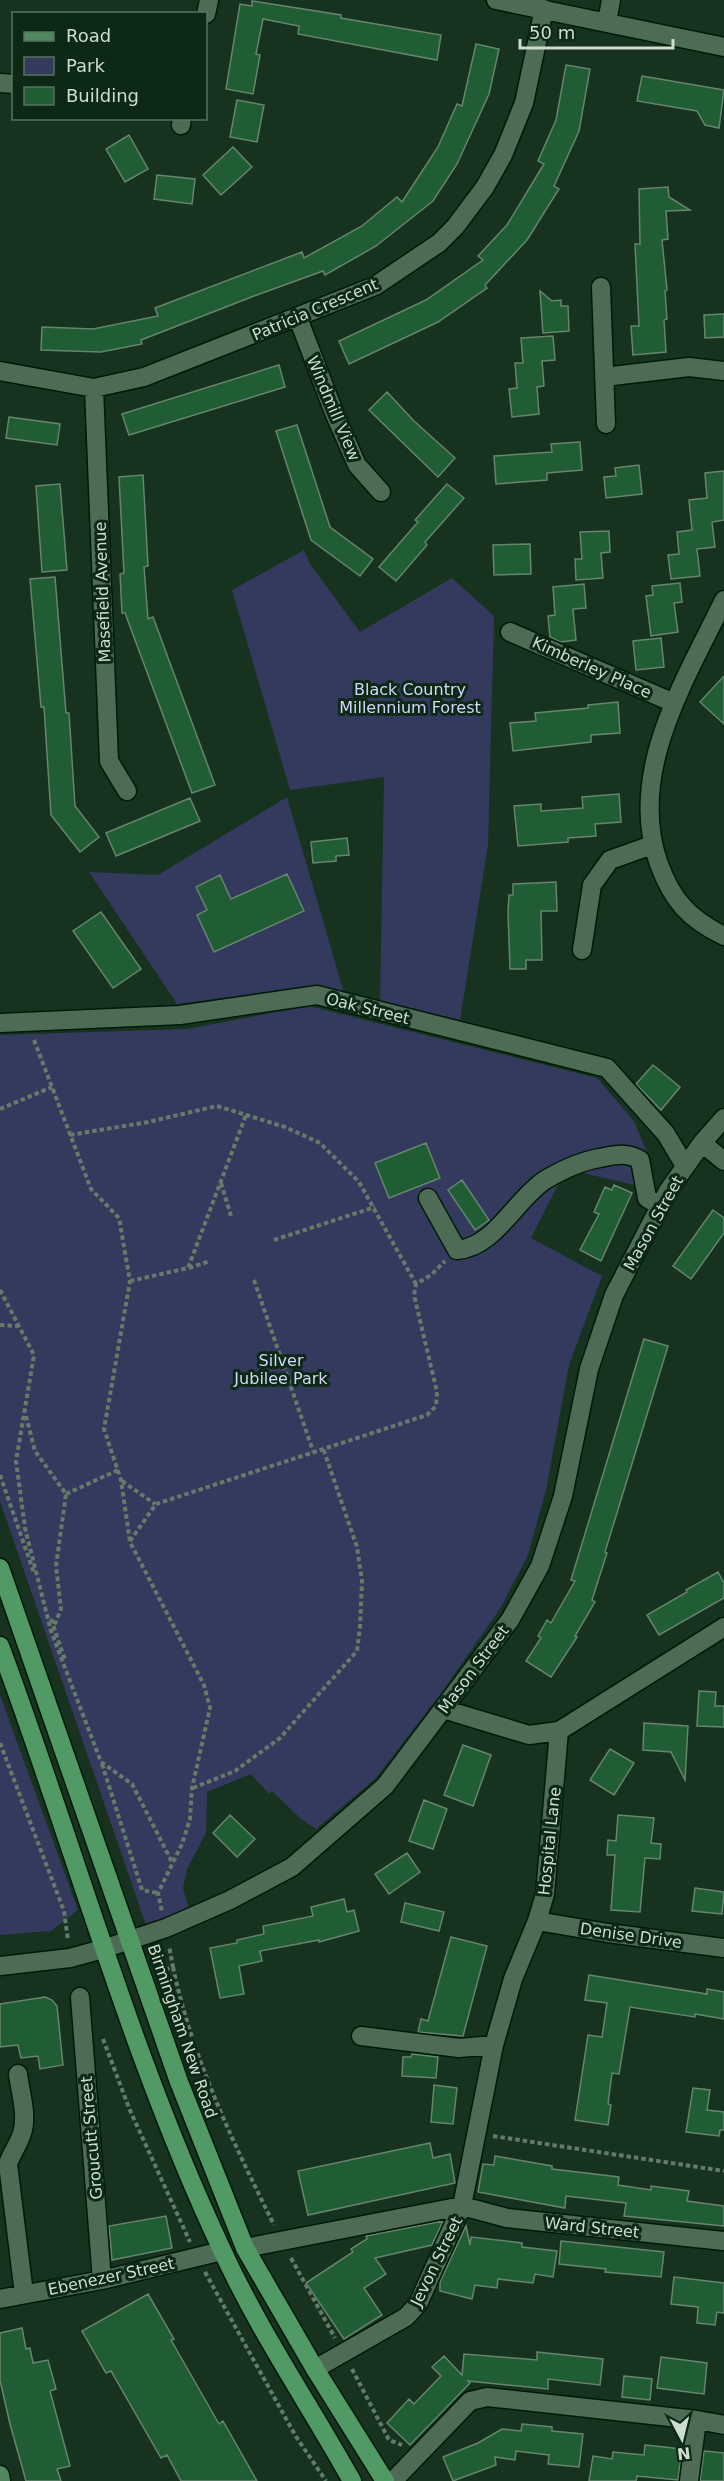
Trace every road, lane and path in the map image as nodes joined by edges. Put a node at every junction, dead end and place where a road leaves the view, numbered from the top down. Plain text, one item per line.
1 (496, 0) edge
2 (611, 0) edge
3 (544, 9) junction
4 (606, 22) junction
5 (724, 47) edge
6 (601, 287) dead end
7 (298, 318) junction
8 (0, 371) edge
9 (724, 371) edge
10 (604, 377) junction
11 (94, 388) junction
12 (606, 424) dead end
13 (381, 492) dead end
14 (724, 600) edge
15 (510, 632) dead end
16 (674, 703) junction
17 (127, 791) dead end
18 (652, 845) junction
19 (724, 936) edge
20 (582, 950) dead end
21 (27, 1022) junction
22 (0, 1023) edge
23 (52, 1087) junction
24 (0, 1109) edge
25 (246, 1115) junction
26 (724, 1118) edge
27 (70, 1135) junction
28 (702, 1143) junction
29 (724, 1161) edge
30 (685, 1166) junction
31 (221, 1183) junction
32 (428, 1198) dead end
33 (660, 1206) junction
34 (375, 1207) junction
35 (231, 1216) dead end
36 (274, 1240) dead end
37 (457, 1250) junction
38 (210, 1261) dead end
39 (188, 1268) junction
40 (254, 1280) dead end
41 (130, 1281) junction
42 (416, 1284) junction
43 (0, 1290) edge
44 (0, 1325) edge
45 (19, 1326) junction
46 (25, 1415) junction
47 (323, 1448) junction
48 (313, 1452) junction
49 (118, 1470) junction
50 (0, 1475) edge
51 (121, 1480) junction
52 (66, 1494) junction
53 (156, 1504) junction
54 (130, 1542) junction
55 (0, 1568) edge
56 (43, 1596) junction
57 (724, 1627) edge
58 (52, 1629) junction
59 (0, 1646) edge
60 (443, 1709) junction
61 (559, 1731) junction
62 (0, 1743) edge
63 (2, 1755) edge
64 (101, 1762) junction
65 (192, 1788) junction
66 (172, 1863) junction
67 (64, 1911) dead end
68 (537, 1921) junction
69 (130, 1940) junction
70 (724, 1948) edge
71 (103, 1949) junction
72 (0, 1966) edge
73 (173, 1967) dead end
74 (80, 1997) dead end
75 (361, 2036) dead end
76 (494, 2045) junction
77 (18, 2074) dead end
78 (477, 2134) junction
79 (724, 2171) edge
80 (462, 2206) junction
81 (281, 2241) junction
82 (724, 2241) edge
83 (245, 2248) junction
84 (222, 2251) junction
85 (102, 2280) junction
86 (24, 2294) junction
87 (0, 2299) edge
88 (343, 2353) junction
89 (315, 2369) junction
90 (697, 2420) junction
91 (724, 2425) edge
92 (430, 2441) junction
93 (0, 2475) edge
94 (0, 2481) edge
95 (352, 2481) edge
96 (385, 2481) edge
97 (393, 2481) edge
98 (689, 2481) edge

1 - 3 street
2 - 4 street
3 - 4 street
3 - 7 street, Patricia Crescent
4 - 5 street
6 - 10 street
7 - 11 street, Patricia Crescent
7 - 13 street, Windmill View
8 - 11 street, Patricia Crescent
9 - 10 street
10 - 12 street
11 - 17 street, Masefield Avenue
14 - 16 street
15 - 16 street, Kimberley Place
16 - 18 street
18 - 19 street
18 - 20 street
21 - 22 street, Oak Street
21 - 23 path
21 - 30 street, Oak Street
23 - 24 path
23 - 27 path
25 - 27 path
25 - 31 path
25 - 34 path
26 - 28 street, Mason Street
27 - 41 path
28 - 29 street
28 - 30 street, Mason Street
30 - 33 street, Mason Street
31 - 35 path
31 - 39 path
32 - 37 street
33 - 37 street
33 - 60 street, Mason Street
34 - 36 path
34 - 42 path
37 - 42 path
38 - 39 path
39 - 41 path
40 - 48 path
41 - 49 path
42 - 47 path
43 - 45 path
44 - 45 path
45 - 46 path
46 - 52 path
46 - 56 path
47 - 48 path
47 - 65 path
48 - 53 path
49 - 51 path
49 - 52 path
50 - 56 path
51 - 53 path
51 - 54 path
52 - 58 path
53 - 54 path
54 - 65 path
55 - 69 highway, Birmingham New Road
56 - 58 path
57 - 61 street
58 - 64 path
59 - 71 highway
60 - 61 street
60 - 69 street, Mason Street
61 - 68 street, Hospital Lane
62 - 63 path
63 - 67 path
64 - 66 path
64 - 66 path
65 - 66 path
68 - 70 street, Denise Drive
68 - 76 street, Hospital Lane
69 - 71 street, Mason Street
69 - 83 highway, Birmingham New Road
71 - 72 street, Mason Street
71 - 84 highway
73 - 81 path
74 - 85 street, Groucutt Street
75 - 76 street
76 - 78 street, Hospital Lane
77 - 86 street
78 - 79 path
78 - 80 street, Hospital Lane
80 - 81 street
80 - 82 street, Ward Street
80 - 88 street, Jevon Street
81 - 83 street
81 - 88 path
83 - 89 highway, Birmingham New Road
84 - 85 street, Ebenezer Street
84 - 95 highway
85 - 86 street, Ebenezer Street
86 - 87 street, Ebenezer Street
88 - 89 street, Jevon Street
88 - 92 path
89 - 96 highway, Birmingham New Road
90 - 91 street
90 - 92 street
90 - 98 street
92 - 97 street
93 - 94 main road

